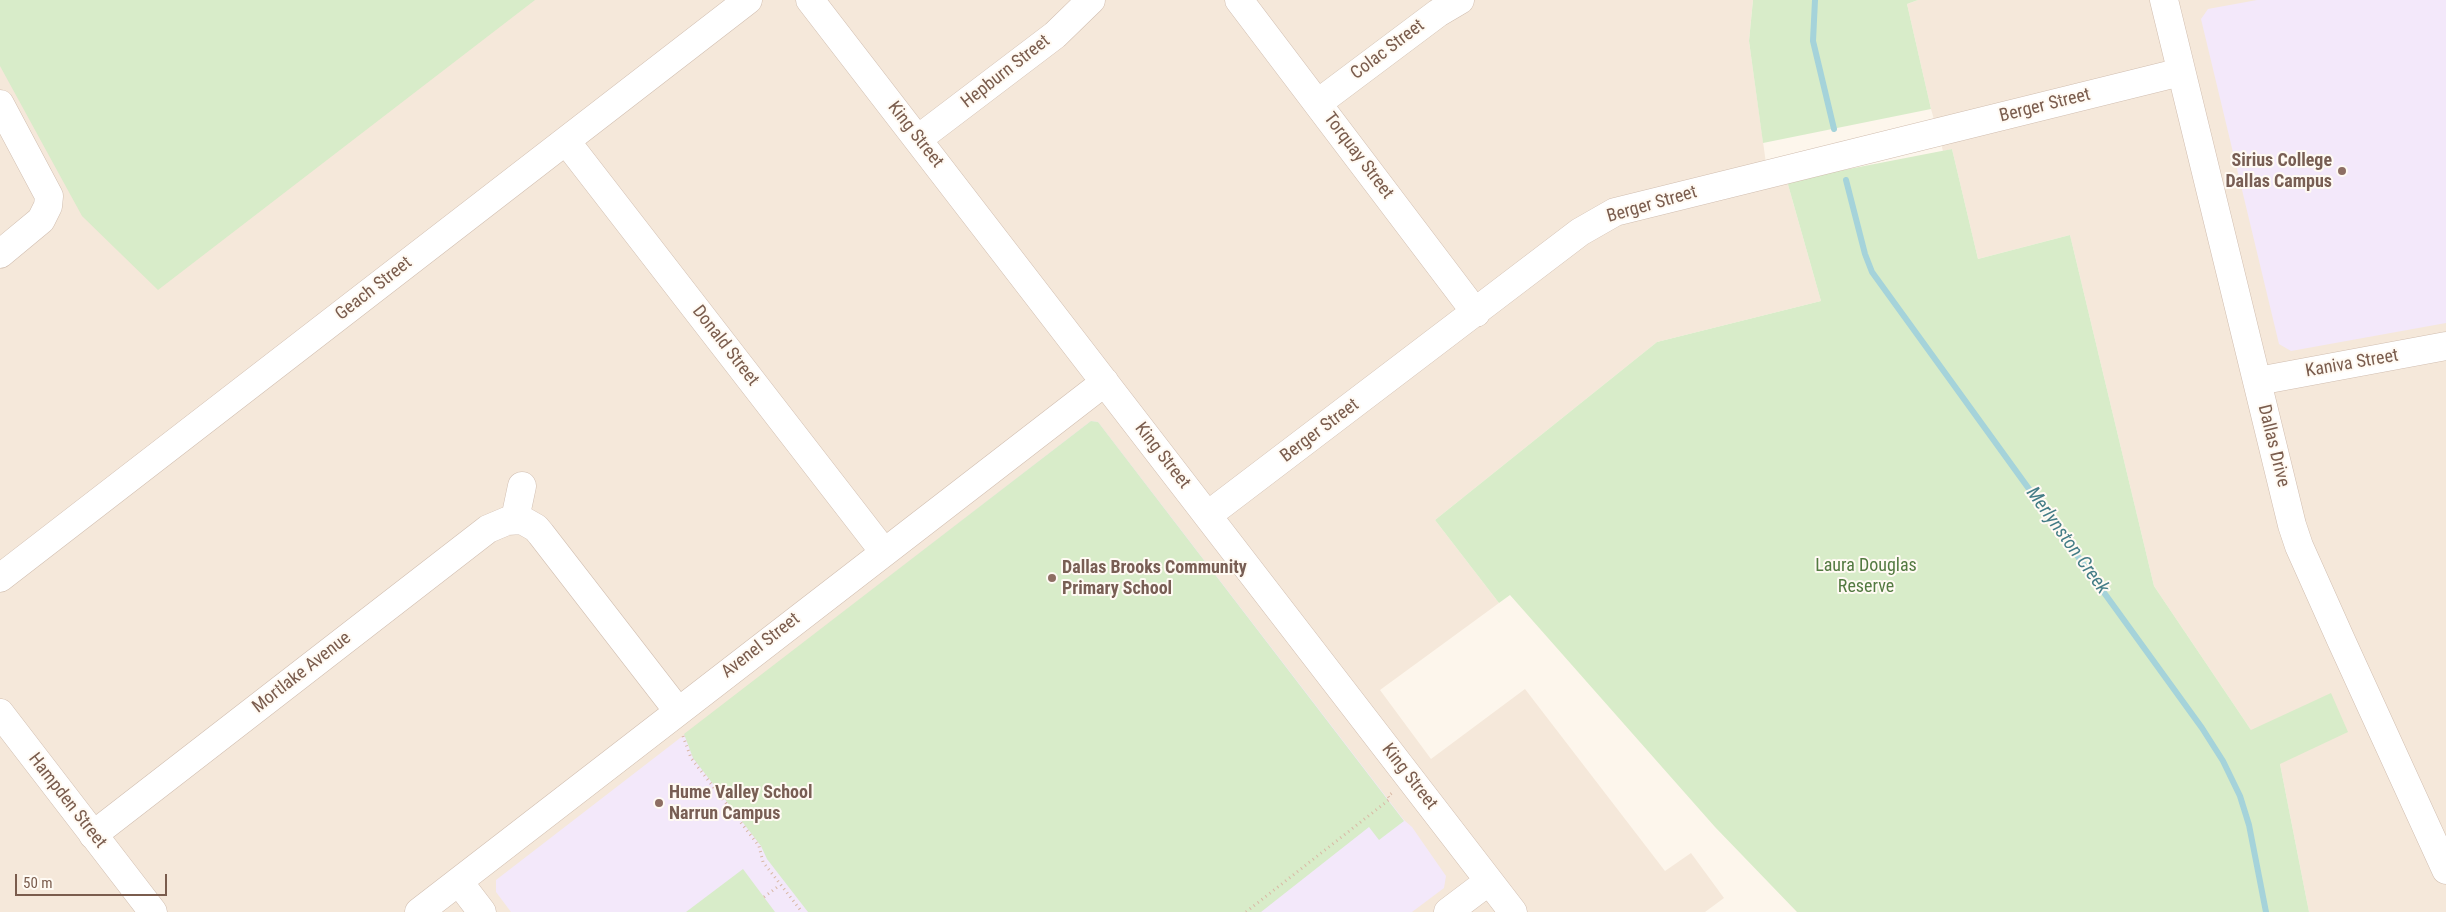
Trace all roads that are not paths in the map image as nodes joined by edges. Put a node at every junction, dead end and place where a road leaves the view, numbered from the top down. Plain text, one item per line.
1 (748, 0) edge
2 (810, 0) edge
3 (1091, 0) edge
4 (1239, 0) edge
5 (1460, 0) edge
6 (2164, 0) edge
7 (2181, 72) junction
8 (1318, 103) junction
9 (0, 104) edge
10 (918, 139) junction
11 (566, 140) junction
12 (0, 254) edge
13 (1476, 313) junction
14 (2446, 346) edge
15 (2258, 381) junction
16 (1105, 382) junction
17 (522, 486) dead end
18 (1208, 515) junction
19 (515, 519) junction
20 (884, 552) junction
21 (0, 578) edge
22 (0, 713) edge
23 (680, 722) junction
24 (93, 834) junction
25 (2446, 870) edge
26 (1489, 881) junction
27 (458, 882) junction
28 (153, 912) edge
29 (419, 912) edge
30 (482, 912) edge
31 (1448, 912) edge
32 (1513, 912) edge

1 - 11 street, Geach Street
2 - 10 street, King Street
3 - 10 street, Hepburn Street
4 - 8 street, Torquay Street
5 - 8 street, Colac Street
6 - 7 street, Dallas Drive
7 - 13 street, Berger Street
7 - 15 street, Dallas Drive
8 - 13 street, Torquay Street
9 - 12 street
10 - 16 street, King Street
11 - 20 street, Donald Street
11 - 21 street, Geach Street
13 - 18 street, Berger Street
14 - 15 street, Kaniva Street
15 - 25 street, Dallas Drive
16 - 18 street, King Street
16 - 20 street, Avenel Street
17 - 19 street
18 - 26 street, King Street
19 - 23 street
19 - 24 street, Mortlake Avenue
20 - 23 street, Avenel Street
22 - 24 street, Hampden Street
23 - 27 street, Avenel Street
24 - 28 street, Hampden Street
26 - 31 street
26 - 32 street, King Street
27 - 29 street, Avenel Street
27 - 30 street

